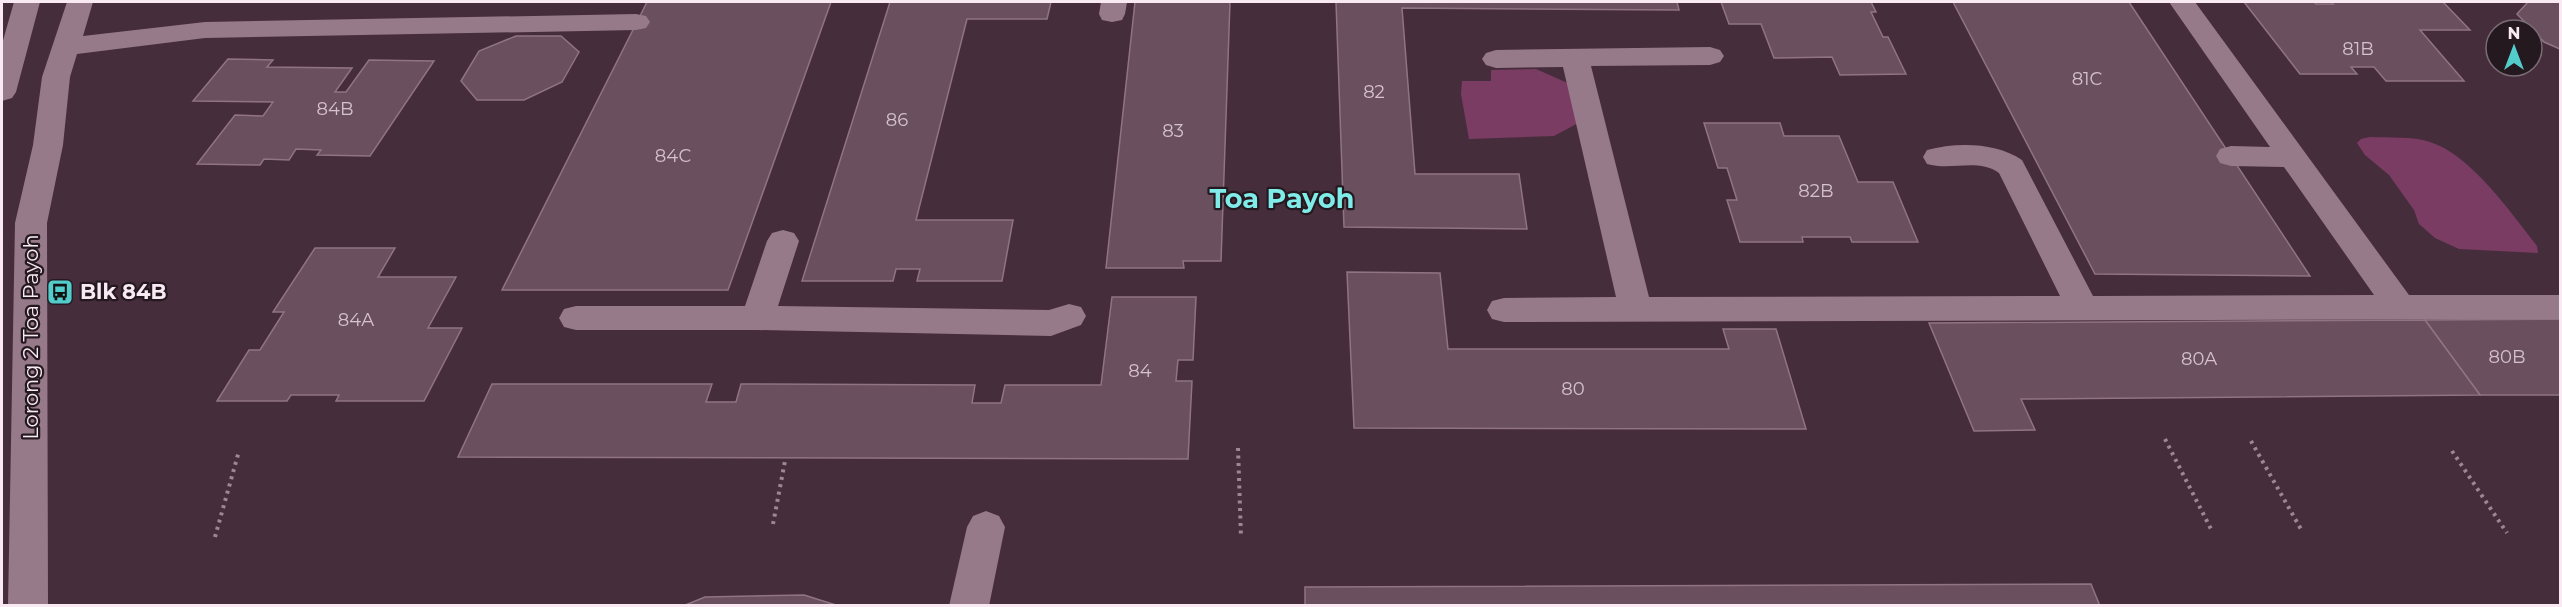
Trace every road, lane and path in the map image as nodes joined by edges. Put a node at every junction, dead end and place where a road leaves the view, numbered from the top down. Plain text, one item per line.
1 (27, 2) edge
2 (80, 2) edge
3 (2182, 2) edge
4 (599, 12) edge
5 (636, 22) dead end
6 (66, 48) junction
7 (1710, 56) dead end
8 (1496, 58) dead end
9 (1575, 58) junction
10 (2, 92) edge
11 (2231, 156) dead end
12 (1938, 157) dead end
13 (2292, 157) junction
14 (783, 241) dead end
15 (2560, 307) edge
16 (2082, 308) junction
17 (2400, 308) junction
18 (1635, 309) junction
19 (1503, 310) dead end
20 (1069, 316) dead end
21 (576, 318) dead end
22 (757, 318) junction
23 (2166, 438) dead end
24 (2251, 441) dead end
25 (1238, 448) dead end
26 (239, 451) dead end
27 (2452, 451) dead end
28 (785, 461) dead end
29 (772, 524) dead end
30 (986, 527) dead end
31 (2212, 531) dead end
32 (2302, 531) dead end
33 (2507, 533) dead end
34 (215, 537) dead end
35 (1241, 537) dead end
36 (28, 606) edge
37 (969, 606) edge

1 - 10 street
2 - 6 street, Lorong 2 Toa Payoh
3 - 13 street
4 - 5 street
4 - 6 street
6 - 36 street, Lorong 2 Toa Payoh
7 - 9 street
8 - 9 street
9 - 18 street
11 - 13 street
12 - 16 street
13 - 17 street
14 - 22 street
15 - 17 street
16 - 17 street
16 - 18 street
18 - 19 street
20 - 22 street
21 - 22 street
23 - 31 path
24 - 32 path
25 - 35 path
26 - 34 path
27 - 33 path
28 - 29 path
30 - 37 street

